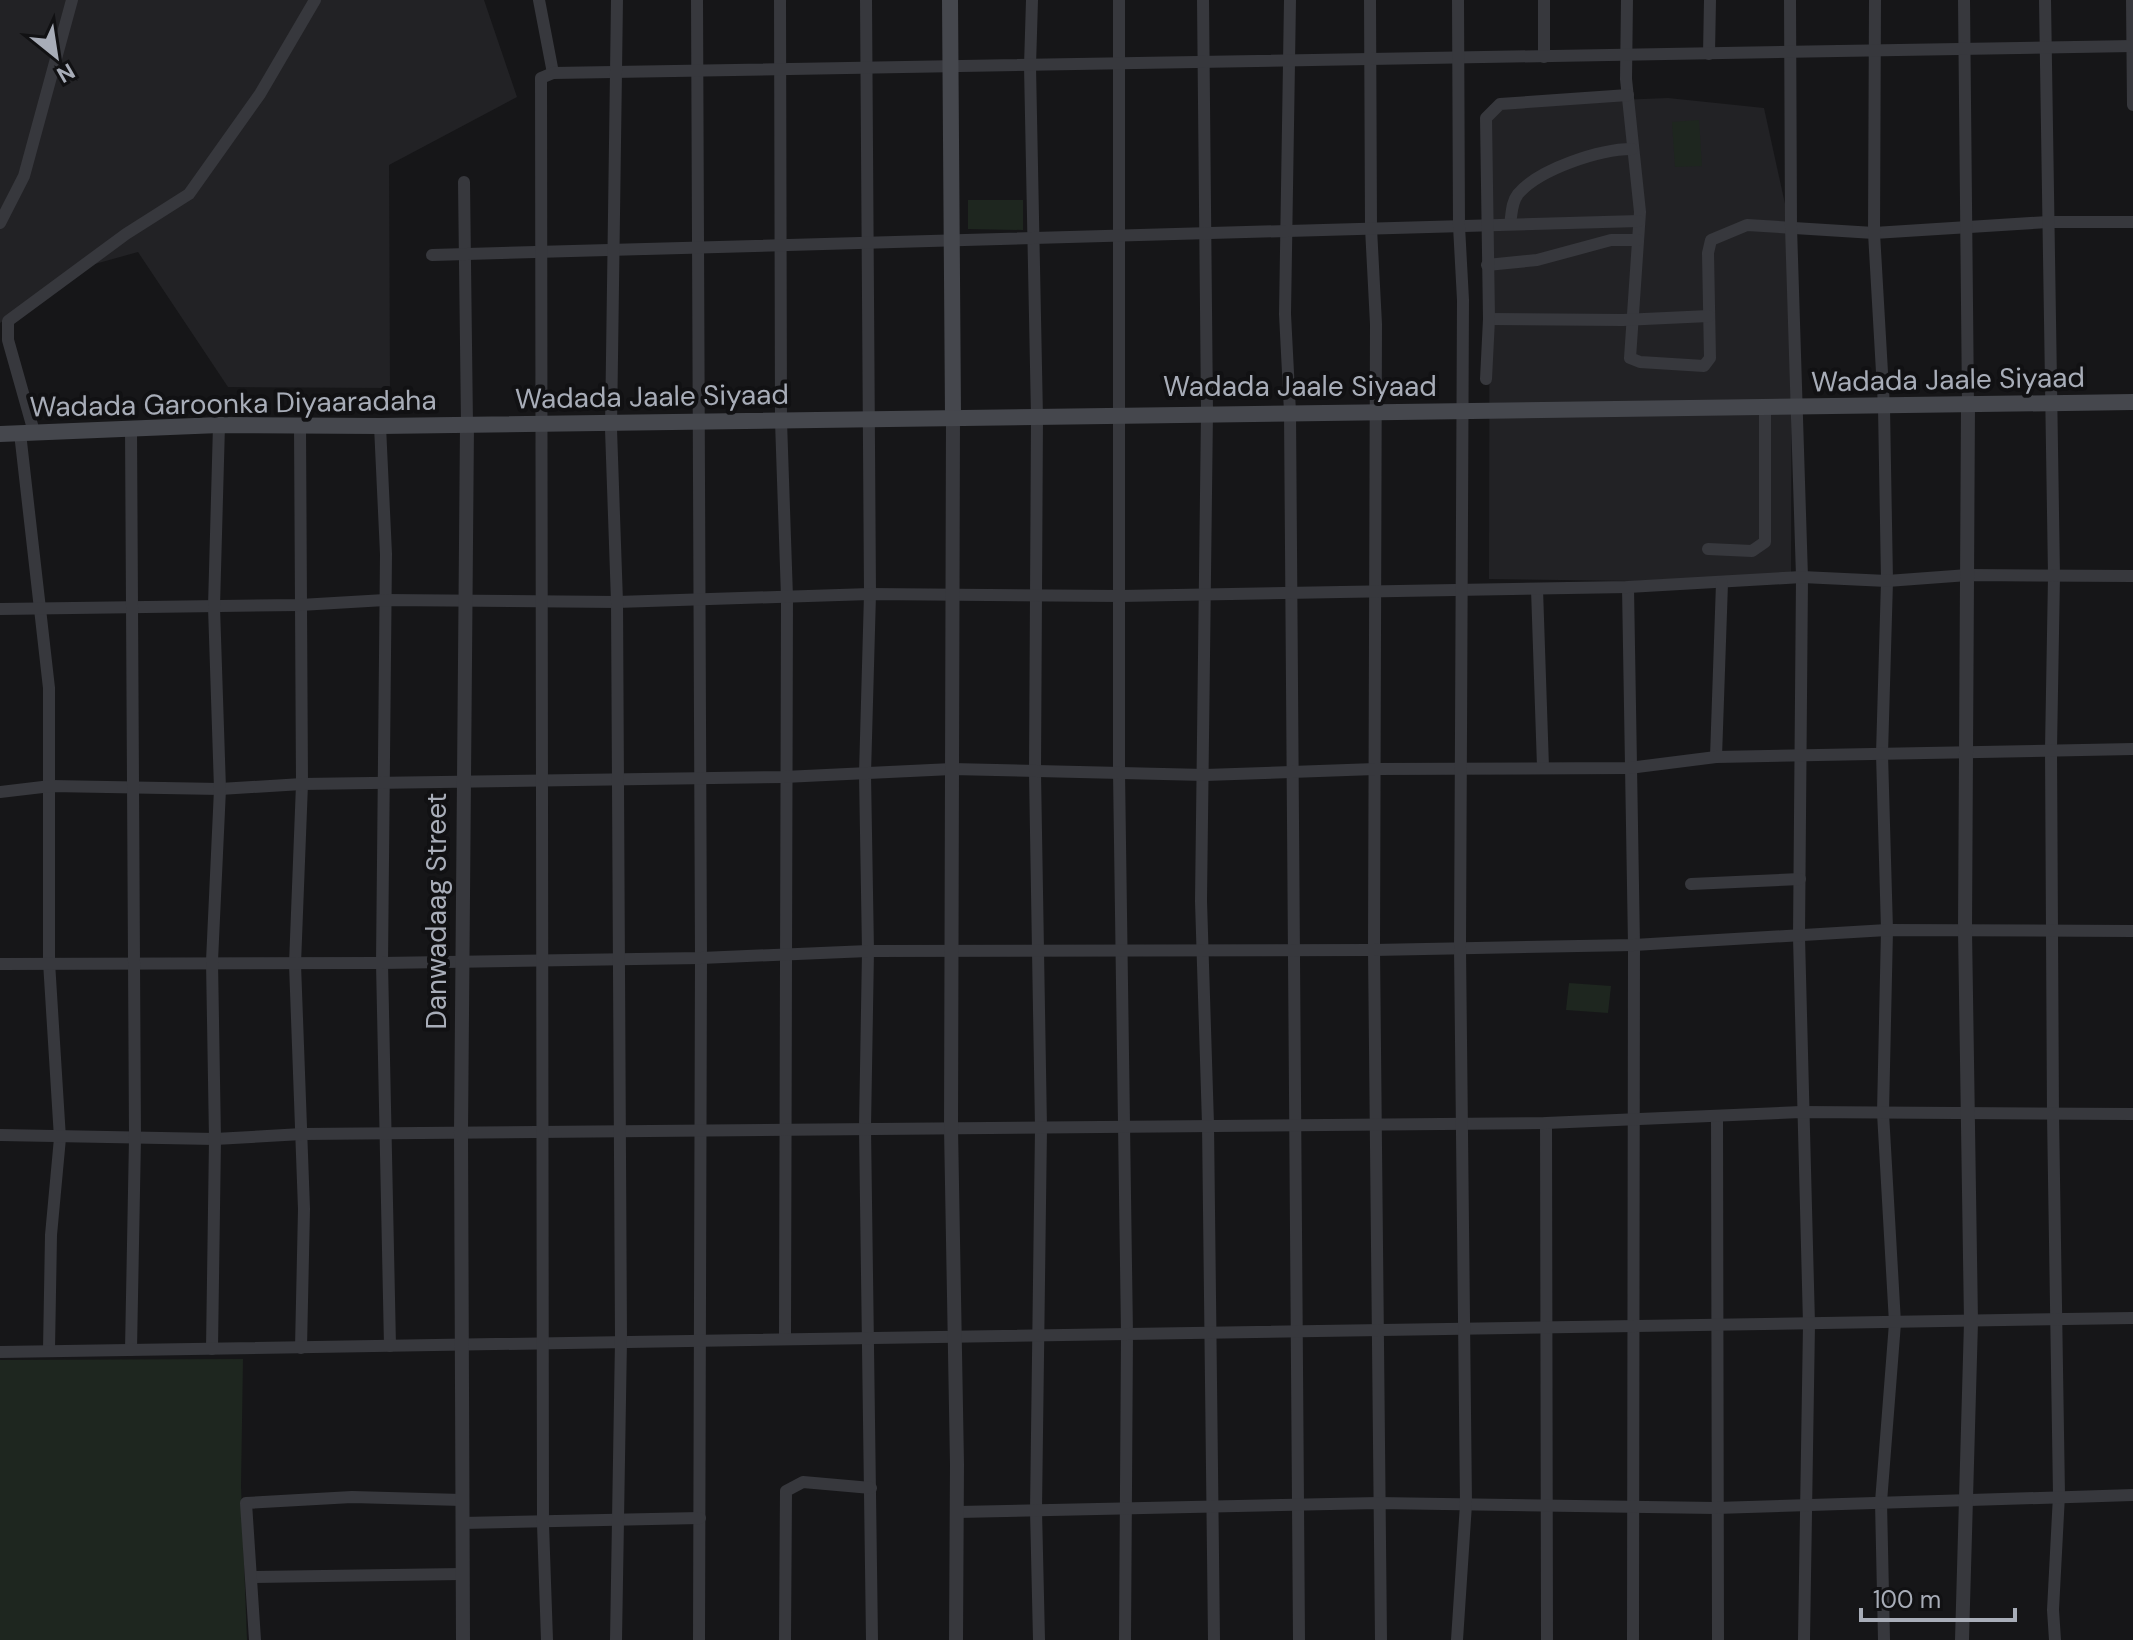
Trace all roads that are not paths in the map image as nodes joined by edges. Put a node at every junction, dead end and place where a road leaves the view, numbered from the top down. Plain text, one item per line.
1 (72, 0) edge
2 (315, 0) edge
3 (539, 0) edge
4 (617, 0) edge
5 (697, 0) edge
6 (780, 0) edge
7 (866, 0) edge
8 (950, 0) edge
9 (1032, 0) edge
10 (1119, 0) edge
11 (1203, 0) edge
12 (1290, 0) edge
13 (1370, 0) edge
14 (1458, 0) edge
15 (1544, 0) edge
16 (1627, 0) edge
17 (1710, 0) edge
18 (1790, 0) edge
19 (1875, 0) edge
20 (1964, 0) edge
21 (2045, 0) edge
22 (2132, 0) edge
23 (2132, 46) edge
24 (2044, 48) junction
25 (1965, 49) junction
26 (1874, 51) junction
27 (1787, 52) junction
28 (1709, 54) junction
29 (1628, 55) junction
30 (1544, 57) junction
31 (1457, 58) junction
32 (1369, 60) junction
33 (1288, 61) junction
34 (1203, 63) junction
35 (1119, 64) junction
36 (1030, 66) junction
37 (951, 67) junction
38 (864, 69) junction
39 (780, 70) junction
40 (696, 72) junction
41 (553, 73) junction
42 (617, 73) junction
43 (1628, 95) junction
44 (2133, 105) edge
45 (1632, 149) junction
46 (464, 182) dead end
47 (1639, 221) junction
48 (2048, 222) junction
49 (2133, 222) edge
50 (0, 223) edge
51 (1510, 224) junction
52 (1488, 225) junction
53 (1459, 226) junction
54 (1791, 227) junction
55 (1966, 227) junction
56 (1371, 228) junction
57 (1288, 231) junction
58 (1207, 233) junction
59 (1874, 233) junction
60 (1117, 236) junction
61 (1033, 238) junction
62 (952, 240) junction
63 (1638, 240) junction
64 (867, 243) junction
65 (779, 245) junction
66 (697, 247) junction
67 (614, 250) junction
68 (541, 252) junction
69 (464, 254) junction
70 (432, 255) dead end
71 (1487, 265) junction
72 (1709, 316) junction
73 (1634, 317) junction
74 (1489, 319) junction
75 (1486, 379) dead end
76 (2133, 402) edge
77 (2051, 403) junction
78 (1968, 405) junction
79 (1797, 407) junction
80 (1884, 407) junction
81 (1765, 408) junction
82 (1462, 411) junction
83 (1207, 412) junction
84 (1290, 412) junction
85 (1376, 412) junction
86 (1120, 414) junction
87 (953, 417) junction
88 (1037, 417) junction
89 (867, 418) junction
90 (781, 421) junction
91 (611, 422) junction
92 (699, 422) junction
93 (541, 424) junction
94 (219, 425) junction
95 (467, 425) junction
96 (380, 426) junction
97 (300, 427) junction
98 (131, 428) junction
99 (27, 433) junction
100 (0, 434) edge
101 (1708, 549) dead end
102 (1968, 575) junction
103 (2054, 576) junction
104 (2133, 576) edge
105 (1802, 577) junction
106 (1887, 581) junction
107 (1722, 583) junction
108 (1628, 587) junction
109 (1373, 589) junction
110 (1537, 589) junction
111 (1463, 590) junction
112 (1290, 592) junction
113 (1206, 593) junction
114 (870, 594) junction
115 (953, 594) junction
116 (1034, 594) junction
117 (1121, 596) junction
118 (787, 597) junction
119 (385, 600) junction
120 (699, 600) junction
121 (464, 601) junction
122 (541, 601) junction
123 (617, 602) junction
124 (300, 605) junction
125 (134, 606) junction
126 (214, 607) junction
127 (0, 609) edge
128 (40, 609) junction
129 (2051, 749) junction
130 (2133, 749) edge
131 (1968, 752) junction
132 (1882, 754) junction
133 (1716, 757) junction
134 (1802, 758) junction
135 (1543, 767) junction
136 (1461, 768) junction
137 (1629, 768) junction
138 (952, 769) junction
139 (1375, 769) junction
140 (1119, 772) junction
141 (1035, 773) junction
142 (1291, 773) junction
143 (865, 774) junction
144 (1205, 775) junction
145 (784, 777) junction
146 (700, 778) junction
147 (541, 780) junction
148 (617, 780) junction
149 (302, 784) junction
150 (463, 784) junction
151 (381, 785) junction
152 (51, 786) junction
153 (134, 788) junction
154 (220, 789) junction
155 (0, 792) edge
156 (1800, 879) junction
157 (1691, 884) dead end
158 (2052, 929) junction
159 (1887, 930) junction
160 (1965, 930) junction
161 (2133, 931) edge
162 (1799, 937) junction
163 (1634, 945) junction
164 (1460, 948) junction
165 (1038, 950) junction
166 (1202, 950) junction
167 (1374, 950) junction
168 (868, 951) junction
169 (1123, 951) junction
170 (1292, 951) junction
171 (953, 952) junction
172 (784, 955) junction
173 (542, 958) junction
174 (618, 958) junction
175 (701, 958) junction
176 (462, 960) junction
177 (212, 961) junction
178 (49, 962) junction
179 (382, 963) junction
180 (0, 964) edge
181 (133, 964) junction
182 (295, 964) junction
183 (1801, 1112) junction
184 (1883, 1113) junction
185 (1967, 1114) junction
186 (2133, 1114) edge
187 (2053, 1115) junction
188 (1717, 1116) junction
189 (1632, 1120) junction
190 (1546, 1123) junction
191 (1208, 1124) junction
192 (1461, 1124) junction
193 (1122, 1125) junction
194 (1375, 1125) junction
195 (1297, 1126) junction
196 (865, 1128) junction
197 (951, 1128) junction
198 (1041, 1128) junction
199 (785, 1129) junction
200 (701, 1130) junction
201 (461, 1133) junction
202 (542, 1133) junction
203 (619, 1133) junction
204 (302, 1134) junction
205 (387, 1134) junction
206 (0, 1135) edge
207 (60, 1138) junction
208 (135, 1138) junction
209 (215, 1139) junction
210 (2058, 1318) junction
211 (2133, 1318) edge
212 (1971, 1322) junction
213 (1717, 1323) junction
214 (1895, 1323) junction
215 (1809, 1324) junction
216 (1631, 1326) junction
217 (1464, 1328) junction
218 (1549, 1329) junction
219 (1296, 1330) junction
220 (1376, 1330) junction
221 (1211, 1332) junction
222 (1039, 1335) junction
223 (1127, 1335) junction
224 (785, 1337) junction
225 (870, 1337) junction
226 (955, 1337) junction
227 (701, 1339) junction
228 (621, 1340) junction
229 (543, 1342) junction
230 (461, 1345) junction
231 (390, 1346) junction
232 (301, 1348) junction
233 (212, 1349) junction
234 (49, 1350) junction
235 (131, 1350) junction
236 (0, 1352) edge
237 (871, 1488) junction
238 (2059, 1495) junction
239 (2133, 1495) edge
240 (1967, 1499) junction
241 (462, 1500) junction
242 (1881, 1502) junction
243 (1378, 1503) junction
244 (1300, 1504) junction
245 (1466, 1504) junction
246 (1548, 1504) junction
247 (1633, 1504) junction
248 (1805, 1504) junction
249 (1213, 1507) junction
250 (1716, 1508) junction
251 (1036, 1510) junction
252 (1127, 1510) junction
253 (958, 1512) junction
254 (700, 1518) junction
255 (617, 1520) junction
256 (462, 1523) junction
257 (543, 1524) junction
258 (462, 1574) junction
259 (252, 1577) junction
260 (255, 1640) edge
261 (463, 1640) edge
262 (547, 1640) edge
263 (616, 1640) edge
264 (699, 1640) edge
265 (785, 1640) edge
266 (872, 1640) edge
267 (956, 1640) edge
268 (1039, 1640) edge
269 (1125, 1640) edge
270 (1214, 1640) edge
271 (1299, 1640) edge
272 (1381, 1640) edge
273 (1457, 1640) edge
274 (1547, 1640) edge
275 (1633, 1640) edge
276 (1718, 1640) edge
277 (1804, 1640) edge
278 (1884, 1640) edge
279 (1962, 1640) edge
280 (2055, 1640) edge

1 - 50 street
2 - 99 street
3 - 41 street
4 - 42 street
5 - 40 street
6 - 39 street
7 - 38 street
8 - 37 main road
9 - 36 street
10 - 35 street
11 - 34 street
12 - 33 street
13 - 32 street
14 - 31 street
15 - 30 street
16 - 29 street
17 - 28 street
18 - 27 street
19 - 26 street
20 - 25 street
21 - 24 street
22 - 23 street
23 - 24 street
23 - 44 street
24 - 25 street
24 - 48 street
25 - 26 street
25 - 55 street
26 - 27 street
26 - 59 street
27 - 28 street
27 - 54 street
28 - 29 street
29 - 30 street
29 - 43 street
30 - 31 street
31 - 32 street
31 - 53 street
32 - 33 street
32 - 56 street
33 - 34 street
33 - 57 street
34 - 35 street
34 - 58 street
35 - 36 street
35 - 60 street
36 - 37 street
36 - 61 street
37 - 38 street
37 - 62 main road
38 - 39 street
38 - 64 street
39 - 40 street
39 - 65 street
40 - 42 street
40 - 66 street
41 - 42 street
41 - 68 street
42 - 67 street
43 - 45 street
43 - 52 street
45 - 47 street
45 - 51 street
46 - 69 street, Danwadaag Street
47 - 51 street
47 - 63 street
48 - 49 street
48 - 55 street
48 - 77 street
51 - 52 street
52 - 53 street
52 - 71 street
53 - 56 street
53 - 82 street
54 - 59 street
54 - 72 street
54 - 79 street
55 - 59 street
55 - 78 street
56 - 57 street
56 - 85 street
57 - 58 street
57 - 84 street
58 - 60 street
58 - 83 street
59 - 80 street
60 - 61 street
60 - 86 street
61 - 62 street
61 - 88 street
62 - 64 street
62 - 87 main road
63 - 71 street
63 - 73 street
64 - 65 street
64 - 89 street
65 - 66 street
65 - 90 street
66 - 67 street
66 - 92 street
67 - 68 street
67 - 91 street
68 - 69 street
68 - 93 street
69 - 70 street
69 - 95 street, Danwadaag Street
71 - 74 street
72 - 73 street
72 - 73 street
73 - 74 street
74 - 75 street
76 - 77 main road, Wadada Jaale Siyaad
77 - 78 main road, Wadada Jaale Siyaad
77 - 103 street
78 - 80 main road, Wadada Jaale Siyaad
78 - 102 street
79 - 80 main road, Wadada Jaale Siyaad
79 - 81 main road, Wadada Jaale Siyaad
79 - 105 street
80 - 106 street
81 - 82 main road, Wadada Jaale Siyaad
81 - 101 street
82 - 85 main road, Wadada Jaale Siyaad
82 - 111 street
83 - 84 main road, Wadada Jaale Siyaad
83 - 86 main road, Wadada Jaale Siyaad
83 - 113 street
84 - 85 main road, Wadada Jaale Siyaad
84 - 112 street
85 - 109 street
86 - 88 main road, Wadada Jaale Siyaad
86 - 117 street
87 - 88 main road, Wadada Jaale Siyaad
87 - 89 main road, Wadada Jaale Siyaad
87 - 115 street
88 - 116 street
89 - 90 main road, Wadada Jaale Siyaad
89 - 114 street
90 - 92 main road, Wadada Jaale Siyaad
90 - 118 street
91 - 92 main road, Wadada Jaale Siyaad
91 - 93 main road, Wadada Jaale Siyaad
91 - 123 street
92 - 120 street
93 - 95 main road, Wadada Jaale Siyaad
93 - 122 street
94 - 97 main road, Wadada Garoonka Diyaaradaha
94 - 98 main road, Wadada Garoonka Diyaaradaha
94 - 126 street
95 - 96 main road, Wadada Garoonka Diyaaradaha
95 - 121 street, Danwadaag Street
96 - 97 main road, Wadada Garoonka Diyaaradaha
96 - 119 street
97 - 124 street
98 - 99 main road, Wadada Garoonka Diyaaradaha
98 - 125 street
99 - 100 main road, Wadada Garoonka Diyaaradaha
99 - 128 street
102 - 103 street
102 - 106 street
102 - 131 street
103 - 104 street
103 - 129 street
105 - 106 street
105 - 107 street
105 - 134 street
106 - 132 street
107 - 108 street
107 - 133 street
108 - 110 street
108 - 137 street
109 - 111 street
109 - 112 street
109 - 139 street
110 - 111 street
110 - 135 street
111 - 136 street
112 - 113 street
112 - 142 street
113 - 117 street
113 - 144 street
114 - 115 street
114 - 118 street
114 - 143 street
115 - 116 street
115 - 138 street
116 - 117 street
116 - 141 street
117 - 140 street
118 - 120 street
118 - 145 street
119 - 121 street
119 - 124 street
119 - 151 street
120 - 123 street
120 - 146 street
121 - 122 street
121 - 150 street, Danwadaag Street
122 - 123 street
122 - 147 street
123 - 148 street
124 - 126 street
124 - 149 street
125 - 126 street
125 - 128 street
125 - 153 street
126 - 154 street
127 - 128 street
128 - 152 street
129 - 130 street
129 - 131 street
129 - 158 street
131 - 132 street
131 - 160 street
132 - 134 street
132 - 159 street
133 - 134 street
133 - 137 street
134 - 156 street
135 - 136 street
135 - 137 street
136 - 139 street
136 - 164 street
137 - 163 street
138 - 141 street
138 - 143 street
138 - 171 street
139 - 142 street
139 - 167 street
140 - 141 street
140 - 144 street
140 - 169 street
141 - 165 street
142 - 144 street
142 - 170 street
143 - 145 street
143 - 168 street
144 - 166 street
145 - 146 street
145 - 172 street
146 - 148 street
146 - 175 street
147 - 148 street
147 - 150 street
147 - 173 street
148 - 174 street
149 - 151 street
149 - 154 street
149 - 182 street
150 - 151 street
150 - 176 street, Danwadaag Street
151 - 179 street
152 - 153 street
152 - 155 street
152 - 178 street
153 - 154 street
153 - 181 street
154 - 177 street
156 - 157 street
156 - 162 street
158 - 160 street
158 - 161 street
158 - 187 street
159 - 160 street
159 - 162 street
159 - 184 street
160 - 185 street
162 - 163 street
162 - 183 street
163 - 164 street
163 - 189 street
164 - 167 street
164 - 192 street
165 - 169 street
165 - 171 street
165 - 198 street
166 - 169 street
166 - 170 street
166 - 191 street
167 - 170 street
167 - 194 street
168 - 171 street
168 - 172 street
168 - 196 street
169 - 193 street
170 - 195 street
171 - 197 street
172 - 175 street
172 - 199 street
173 - 174 street
173 - 176 street
173 - 202 street
174 - 175 street
174 - 203 street
175 - 200 street
176 - 179 street
176 - 201 street, Danwadaag Street
177 - 181 street
177 - 182 street
177 - 209 street
178 - 180 street
178 - 181 street
178 - 207 street
179 - 182 street
179 - 205 street
181 - 208 street
182 - 204 street
183 - 184 street
183 - 188 street
183 - 215 street
184 - 185 street
184 - 214 street
185 - 187 street
185 - 212 street
186 - 187 street
187 - 210 street
188 - 189 street
188 - 213 street
189 - 190 street
189 - 216 street
190 - 192 street
190 - 218 street
191 - 193 street
191 - 195 street
191 - 221 street
192 - 194 street
192 - 217 street
193 - 198 street
193 - 223 street
194 - 195 street
194 - 220 street
195 - 219 street
196 - 197 street
196 - 199 street
196 - 225 street
197 - 198 street
197 - 226 street
198 - 222 street
199 - 200 street
199 - 224 street
200 - 203 street
200 - 227 street
201 - 202 street
201 - 205 street
201 - 230 street, Danwadaag Street
202 - 203 street
202 - 229 street
203 - 228 street
204 - 205 street
204 - 209 street
204 - 232 street
205 - 231 street
206 - 207 street
207 - 208 street
207 - 234 street
208 - 209 street
208 - 235 street
209 - 233 street
210 - 211 street
210 - 212 street
210 - 238 street
212 - 214 street
212 - 240 street
213 - 215 street
213 - 216 street
213 - 250 street
214 - 215 street
214 - 242 street
215 - 248 street
216 - 218 street
216 - 247 street
217 - 218 street
217 - 220 street
217 - 245 street
218 - 246 street
219 - 220 street
219 - 221 street
219 - 244 street
220 - 243 street
221 - 223 street
221 - 249 street
222 - 223 street
222 - 226 street
222 - 251 street
223 - 252 street
224 - 225 street
224 - 227 street
225 - 226 street
225 - 237 street
226 - 253 street
227 - 228 street
227 - 254 street
228 - 229 street
228 - 255 street
229 - 230 street
229 - 257 street
230 - 231 street
230 - 241 street, Danwadaag Street
231 - 232 street
232 - 233 street
233 - 235 street
234 - 235 street
234 - 236 street
237 - 265 street
237 - 266 street
238 - 239 street
238 - 240 street
238 - 280 street
240 - 242 street
240 - 279 street
241 - 256 street, Danwadaag Street
241 - 259 street
242 - 248 street
242 - 278 street
243 - 244 street
243 - 245 street
243 - 272 street
244 - 249 street
244 - 271 street
245 - 246 street
245 - 273 street
246 - 247 street
246 - 274 street
247 - 250 street
247 - 275 street
248 - 250 street
248 - 277 street
249 - 252 street
249 - 270 street
250 - 276 street
251 - 252 street
251 - 253 street
251 - 268 street
252 - 269 street
253 - 267 street
254 - 255 street
254 - 264 street
255 - 257 street
255 - 263 street
256 - 257 street
256 - 258 street, Danwadaag Street
257 - 262 street
258 - 259 street
258 - 261 street, Danwadaag Street
259 - 260 street

